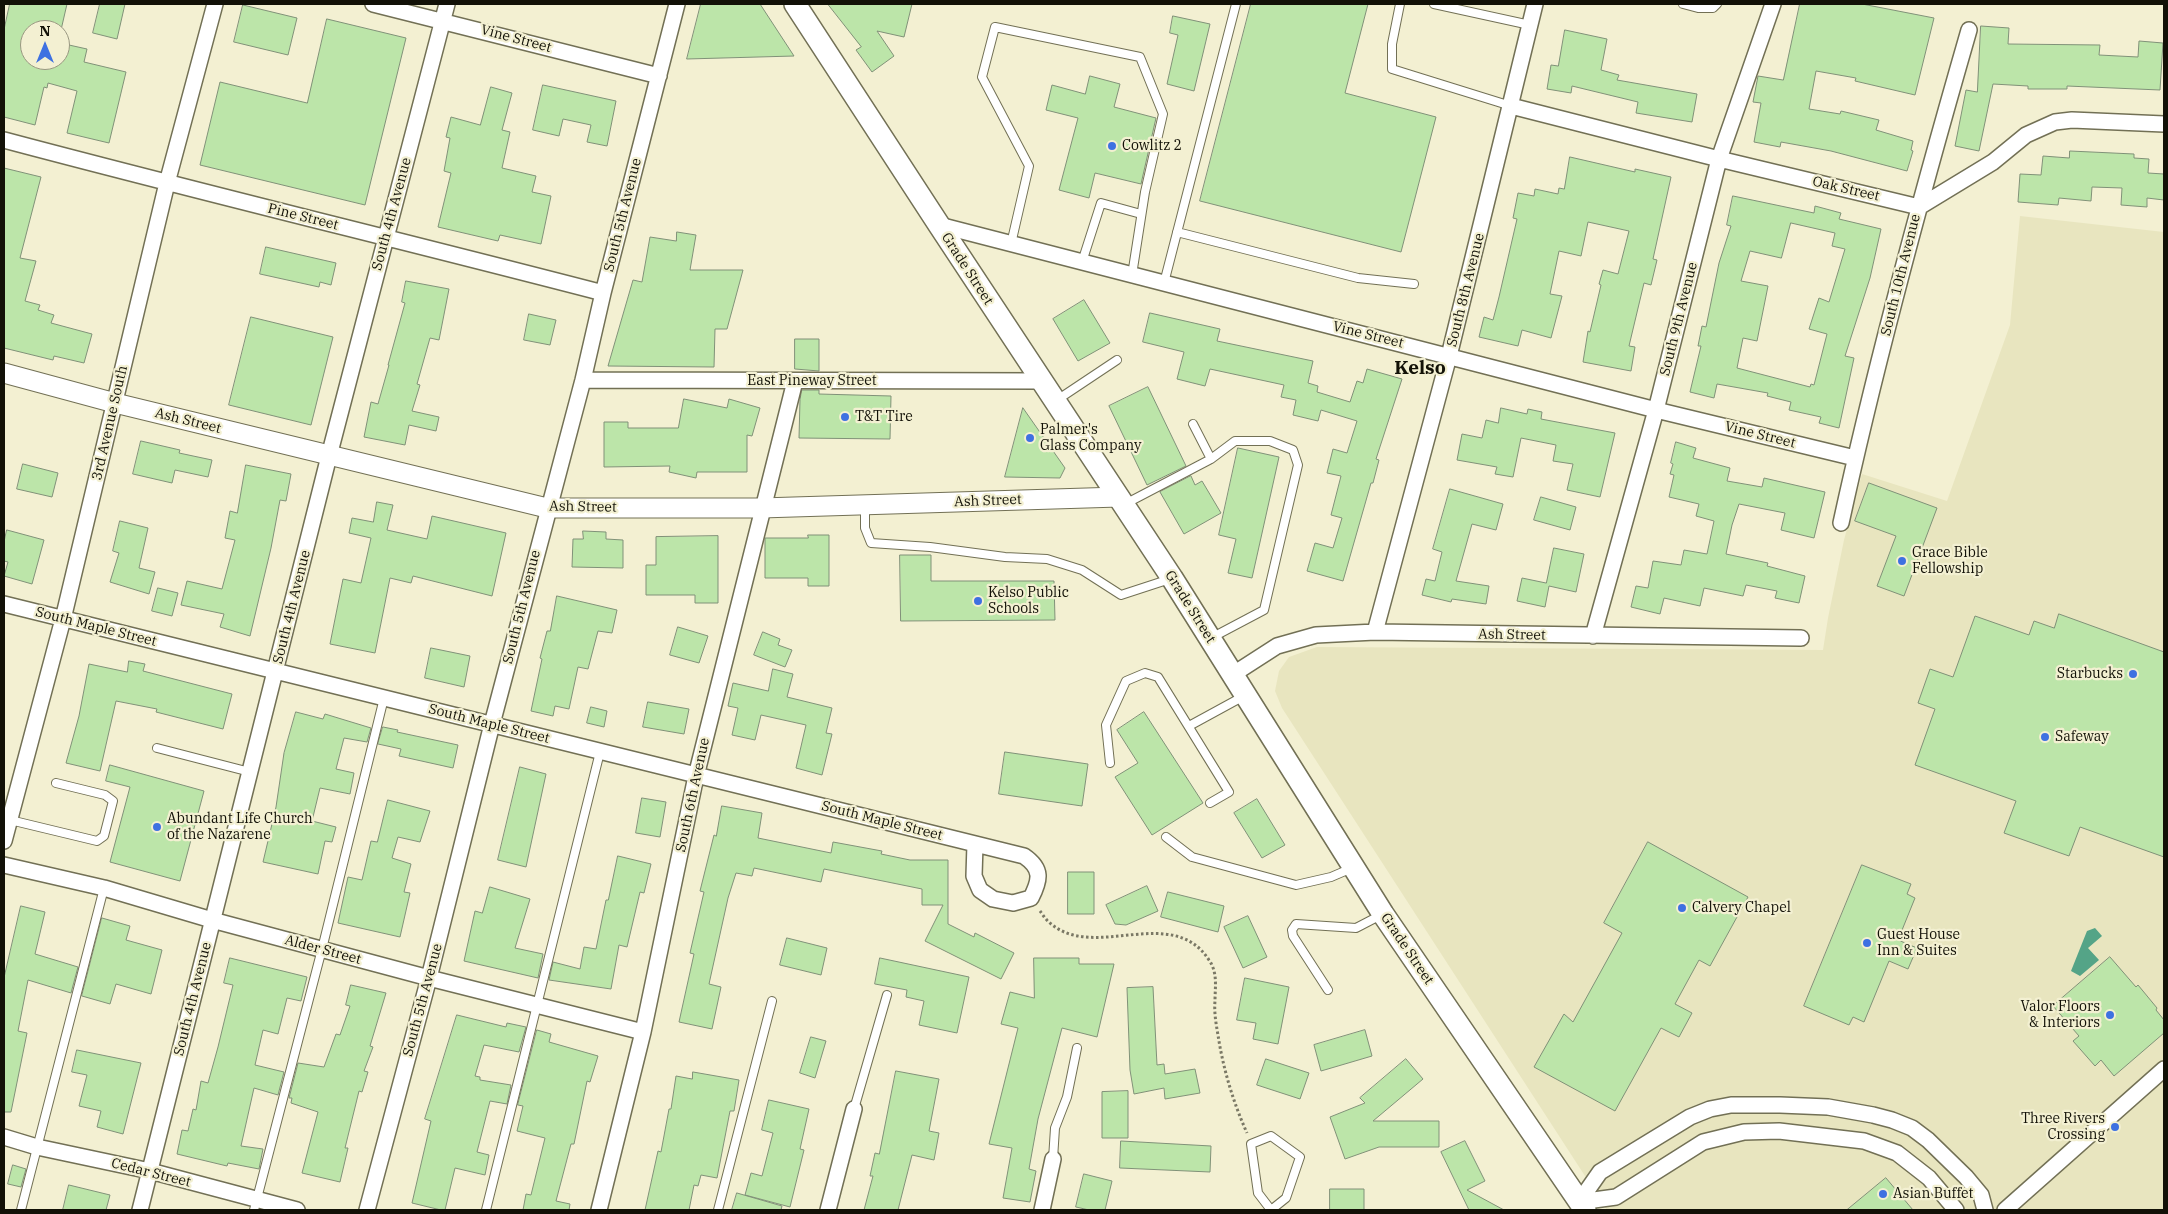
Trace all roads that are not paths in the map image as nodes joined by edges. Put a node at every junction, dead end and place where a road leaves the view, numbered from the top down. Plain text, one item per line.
1 (215, 4) edge
2 (373, 4) edge
3 (447, 4) edge
4 (677, 4) edge
5 (795, 4) edge
6 (1236, 4) edge
7 (1400, 4) edge
8 (1434, 4) edge
9 (1535, 4) edge
10 (1683, 4) edge
11 (1716, 4) edge
12 (1773, 4) edge
13 (442, 20) junction
14 (1530, 25) junction
15 (1969, 30) dead end
16 (659, 76) junction
17 (1510, 106) junction
18 (2164, 124) edge
19 (4, 140) edge
20 (1719, 159) junction
21 (167, 184) junction
22 (1919, 207) junction
23 (1141, 214) junction
24 (938, 225) junction
25 (1177, 232) junction
26 (386, 237) junction
27 (1011, 244) junction
28 (1082, 262) junction
29 (1132, 274) junction
30 (1164, 283) junction
31 (1414, 284) dead end
32 (603, 293) junction
33 (1449, 356) junction
34 (1117, 360) dead end
35 (4, 372) edge
36 (583, 380) junction
37 (794, 381) junction
38 (1042, 381) junction
39 (1055, 401) junction
40 (115, 403) junction
41 (1656, 410) junction
42 (1193, 424) dead end
43 (329, 456) junction
44 (1855, 458) junction
45 (1211, 459) junction
46 (1121, 501) junction
47 (865, 505) junction
48 (548, 508) junction
49 (762, 508) junction
50 (1841, 523) dead end
51 (1172, 578) junction
52 (4, 604) edge
53 (63, 619) junction
54 (1376, 632) junction
55 (1593, 636) junction
56 (1801, 638) dead end
57 (1210, 639) junction
58 (276, 672) junction
59 (1232, 675) junction
60 (1245, 696) junction
61 (384, 698) junction
62 (492, 724) junction
63 (1189, 726) junction
64 (157, 748) dead end
65 (600, 752) junction
66 (1110, 763) dead end
67 (250, 772) junction
68 (696, 776) junction
69 (56, 783) dead end
70 (1210, 803) dead end
71 (10, 820) junction
72 (1166, 837) dead end
73 (4, 841) edge
74 (975, 844) junction
75 (4, 865) edge
76 (1354, 867) junction
77 (104, 888) junction
78 (1383, 914) junction
79 (212, 920) junction
80 (322, 949) junction
81 (429, 978) junction
82 (1328, 990) dead end
83 (887, 995) dead end
84 (772, 1001) dead end
85 (537, 1005) junction
86 (643, 1032) junction
87 (1077, 1048) dead end
88 (2164, 1069) edge
89 (854, 1109) joint
90 (4, 1137) edge
91 (37, 1147) junction
92 (1053, 1159) joint
93 (150, 1171) junction
94 (255, 1205) edge
95 (1582, 1206) edge
96 (21, 1210) edge
97 (140, 1210) edge
98 (297, 1210) edge
99 (367, 1210) edge
100 (486, 1210) edge
101 (599, 1210) edge
102 (718, 1210) edge
103 (828, 1210) edge
104 (1042, 1210) edge
105 (1271, 1210) edge
106 (1956, 1210) edge
107 (1984, 1210) edge
108 (2005, 1210) edge

1 - 21 street, 3rd Avenue South
2 - 13 street, Vine Street
3 - 13 street, South 4th Avenue
4 - 16 street, South 5th Avenue
5 - 24 main road, Grade Street
6 - 25 lane
7 - 17 lane
8 - 14 lane
9 - 14 street, South 8th Avenue
10 - 11 lane
12 - 20 street, South 9th Avenue
13 - 16 street, Vine Street
13 - 26 street, South 4th Avenue
14 - 17 street, South 8th Avenue
15 - 22 street, South 10th Avenue
16 - 32 street, South 5th Avenue
17 - 20 street, Oak Street
17 - 33 street, South 8th Avenue
18 - 22 street
19 - 21 street, Pine Street
20 - 22 street, Oak Street
20 - 41 street, South 9th Avenue
21 - 26 street, Pine Street
21 - 40 street, 3rd Avenue South
22 - 44 street, South 10th Avenue
23 - 27 lane
23 - 28 lane
23 - 29 lane
24 - 27 street, Vine Street
24 - 38 main road, Grade Street
25 - 30 lane
25 - 31 lane
26 - 32 street, Pine Street
26 - 43 street, South 4th Avenue
27 - 28 street, Vine Street
28 - 29 street, Vine Street
29 - 30 street, Vine Street
30 - 33 street, Vine Street
32 - 36 street, South 5th Avenue
33 - 41 street, Vine Street
33 - 54 street, South 8th Avenue
34 - 39 lane
35 - 40 street, Ash Street
36 - 37 street, East Pineway Street
36 - 48 street, South 5th Avenue
37 - 38 street, East Pineway Street
37 - 49 street, South 6th Avenue
38 - 39 main road, Grade Street
39 - 46 main road, Grade Street
40 - 43 street, Ash Street
40 - 53 street, 3rd Avenue South
41 - 44 street, Vine Street
41 - 55 street, South 9th Avenue
42 - 45 lane
43 - 48 street, Ash Street
43 - 58 street, South 4th Avenue
44 - 50 street, South 10th Avenue
45 - 46 lane
45 - 57 lane
46 - 47 street, Ash Street
46 - 51 main road, Grade Street
47 - 49 street, Ash Street
47 - 51 lane
48 - 49 street, Ash Street
48 - 62 street, South 5th Avenue
49 - 68 street, South 6th Avenue
51 - 57 main road, Grade Street
52 - 53 street, South Maple Street
53 - 58 street, South Maple Street
53 - 71 street, 3rd Avenue South
54 - 55 street, Ash Street
54 - 59 street, Ash Street
55 - 56 street, Ash Street
57 - 59 main road, Grade Street
58 - 61 street, South Maple Street
58 - 67 street, South 4th Avenue
59 - 60 main road, Grade Street
60 - 63 lane
60 - 76 main road, Grade Street
61 - 62 street, South Maple Street
61 - 80 lane
62 - 65 street, South Maple Street
62 - 81 street, South 5th Avenue
63 - 66 lane
63 - 70 lane
64 - 67 lane
65 - 68 street, South Maple Street
65 - 85 lane
67 - 79 street, South 4th Avenue
68 - 74 street, South Maple Street
68 - 86 street, South 6th Avenue
69 - 71 lane
71 - 73 street, 3rd Avenue South
72 - 76 lane
74 - 74 street, South Maple Street
75 - 77 street, Alder Street
76 - 78 main road, Grade Street
77 - 79 street, Alder Street
77 - 91 lane
78 - 82 lane
78 - 95 main road, Grade Street
79 - 80 street, Alder Street
79 - 93 street, South 4th Avenue
80 - 81 street, Alder Street
80 - 94 lane
81 - 85 street, Alder Street
81 - 99 street, South 5th Avenue
83 - 89 lane
84 - 102 lane
85 - 86 street, Alder Street
85 - 100 lane
86 - 101 street, South 6th Avenue
87 - 92 lane
88 - 108 street
89 - 103 street
90 - 91 street, Cedar Street
91 - 93 street, Cedar Street
91 - 96 lane
92 - 104 street
93 - 94 street, Cedar Street
93 - 97 street, South 4th Avenue
94 - 98 street, Cedar Street
95 - 106 street
95 - 107 street
105 - 105 lane

